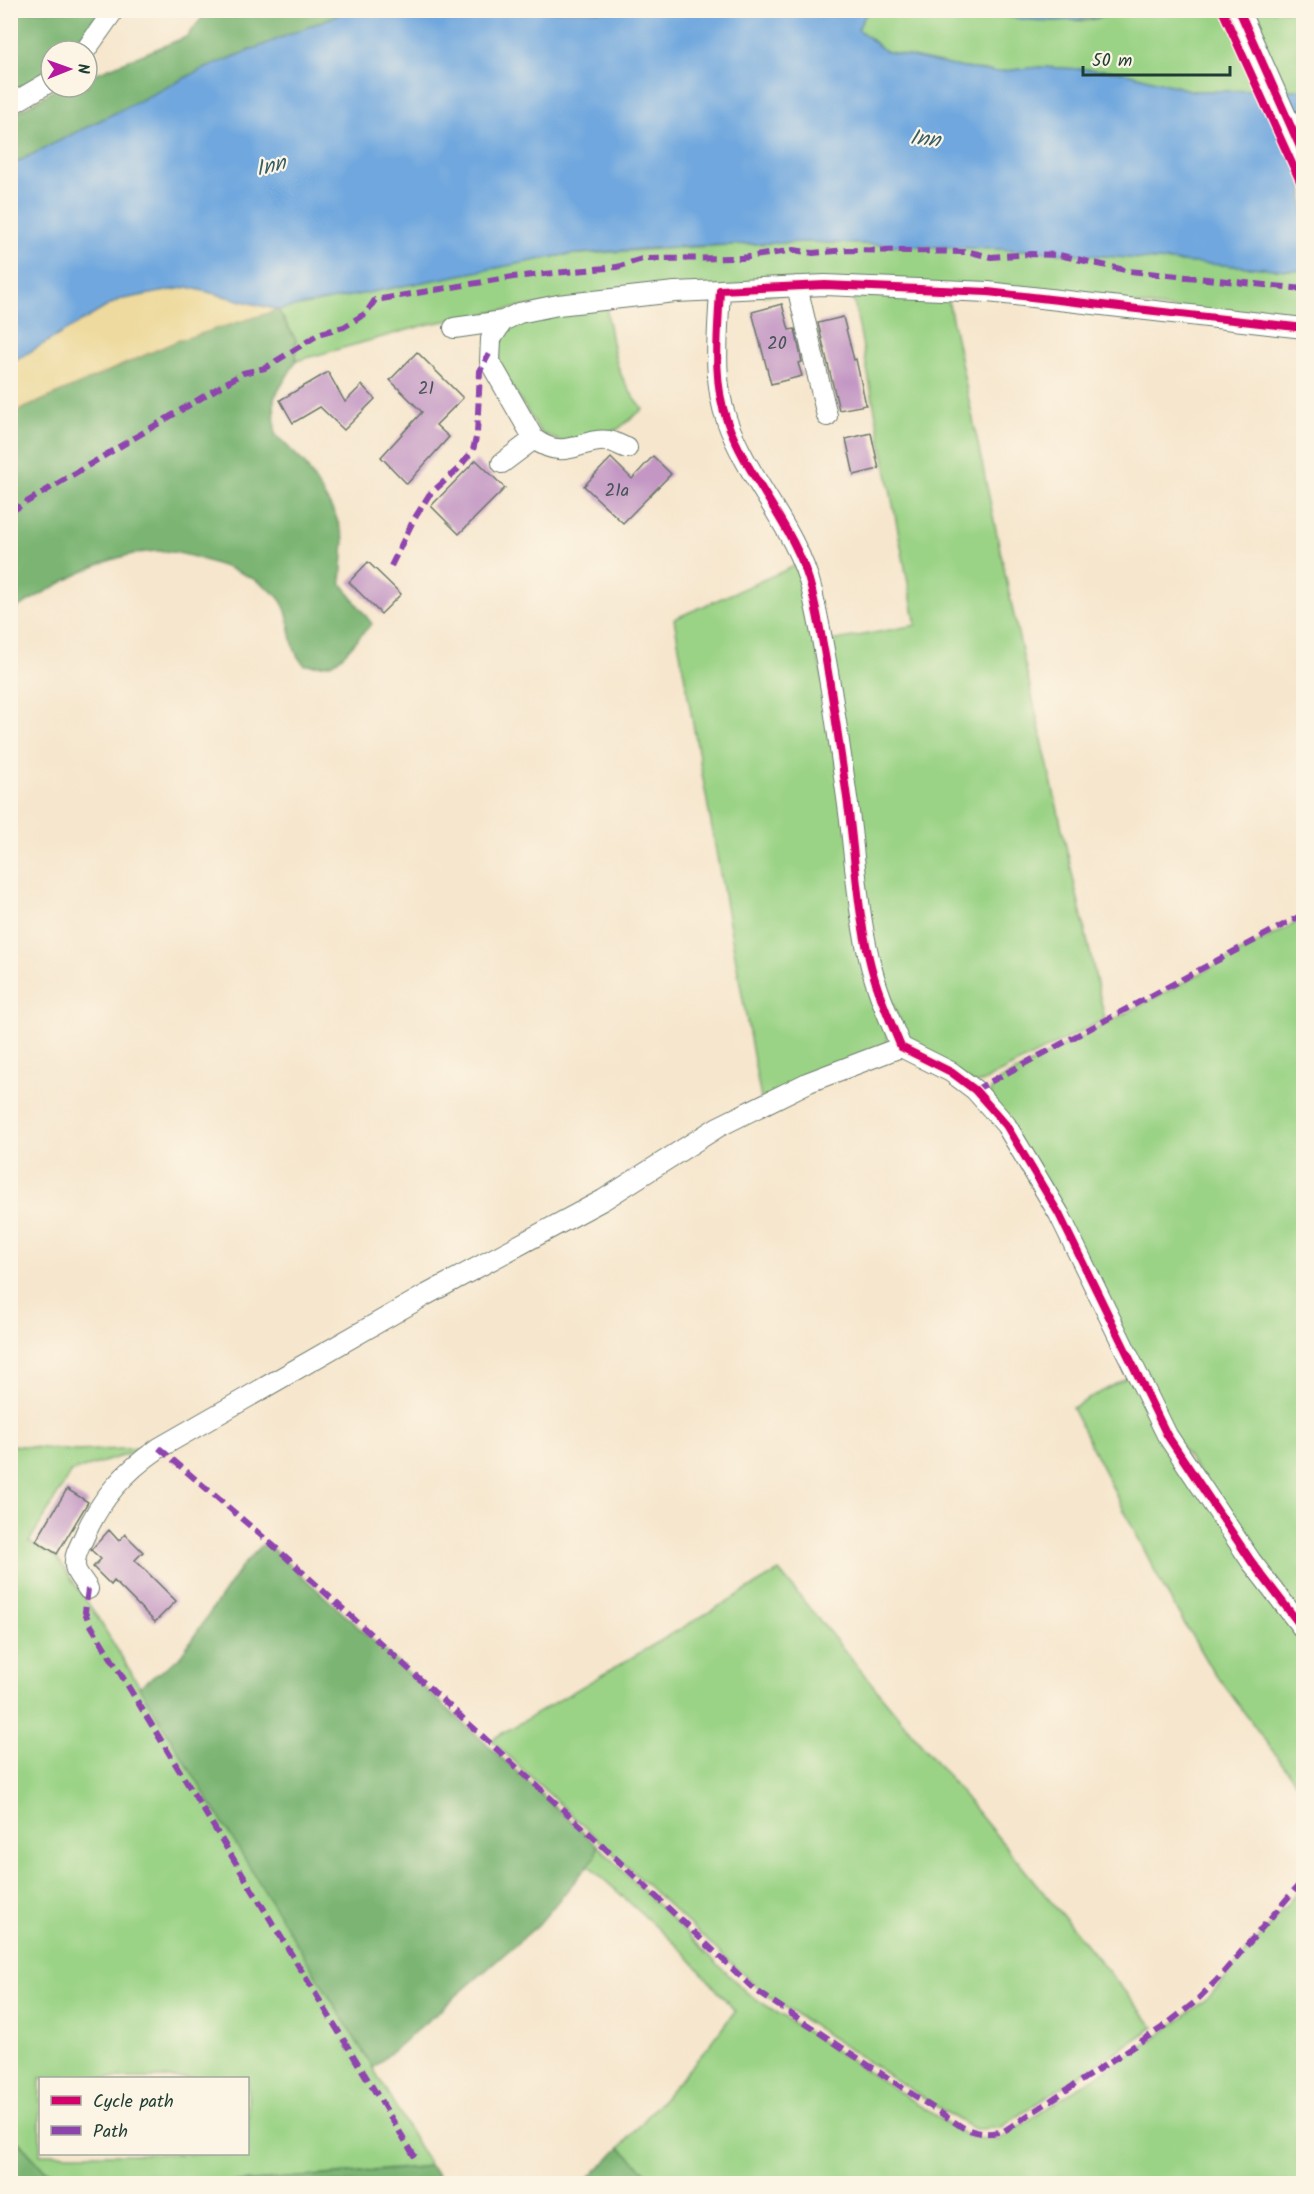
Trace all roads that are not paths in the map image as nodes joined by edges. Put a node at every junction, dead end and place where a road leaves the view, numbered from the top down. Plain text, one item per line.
1 (114, 10) edge
2 (1239, 10) edge
3 (93, 39) edge
4 (39, 88) edge
5 (10, 105) edge
6 (1304, 156) edge
7 (796, 286) junction
8 (720, 290) junction
9 (503, 321) junction
10 (454, 328) dead end
11 (1304, 328) edge
12 (827, 417) dead end
13 (534, 439) junction
14 (627, 448) dead end
15 (502, 463) dead end
16 (901, 1047) junction
17 (88, 1589) dead end
18 (1304, 1630) edge

1 - 3 street
2 - 6 street
4 - 5 street
7 - 8 street
7 - 11 street
7 - 12 street
8 - 9 street
8 - 16 street
9 - 10 street
9 - 13 street
13 - 14 street
13 - 15 street
16 - 17 street
16 - 18 street

